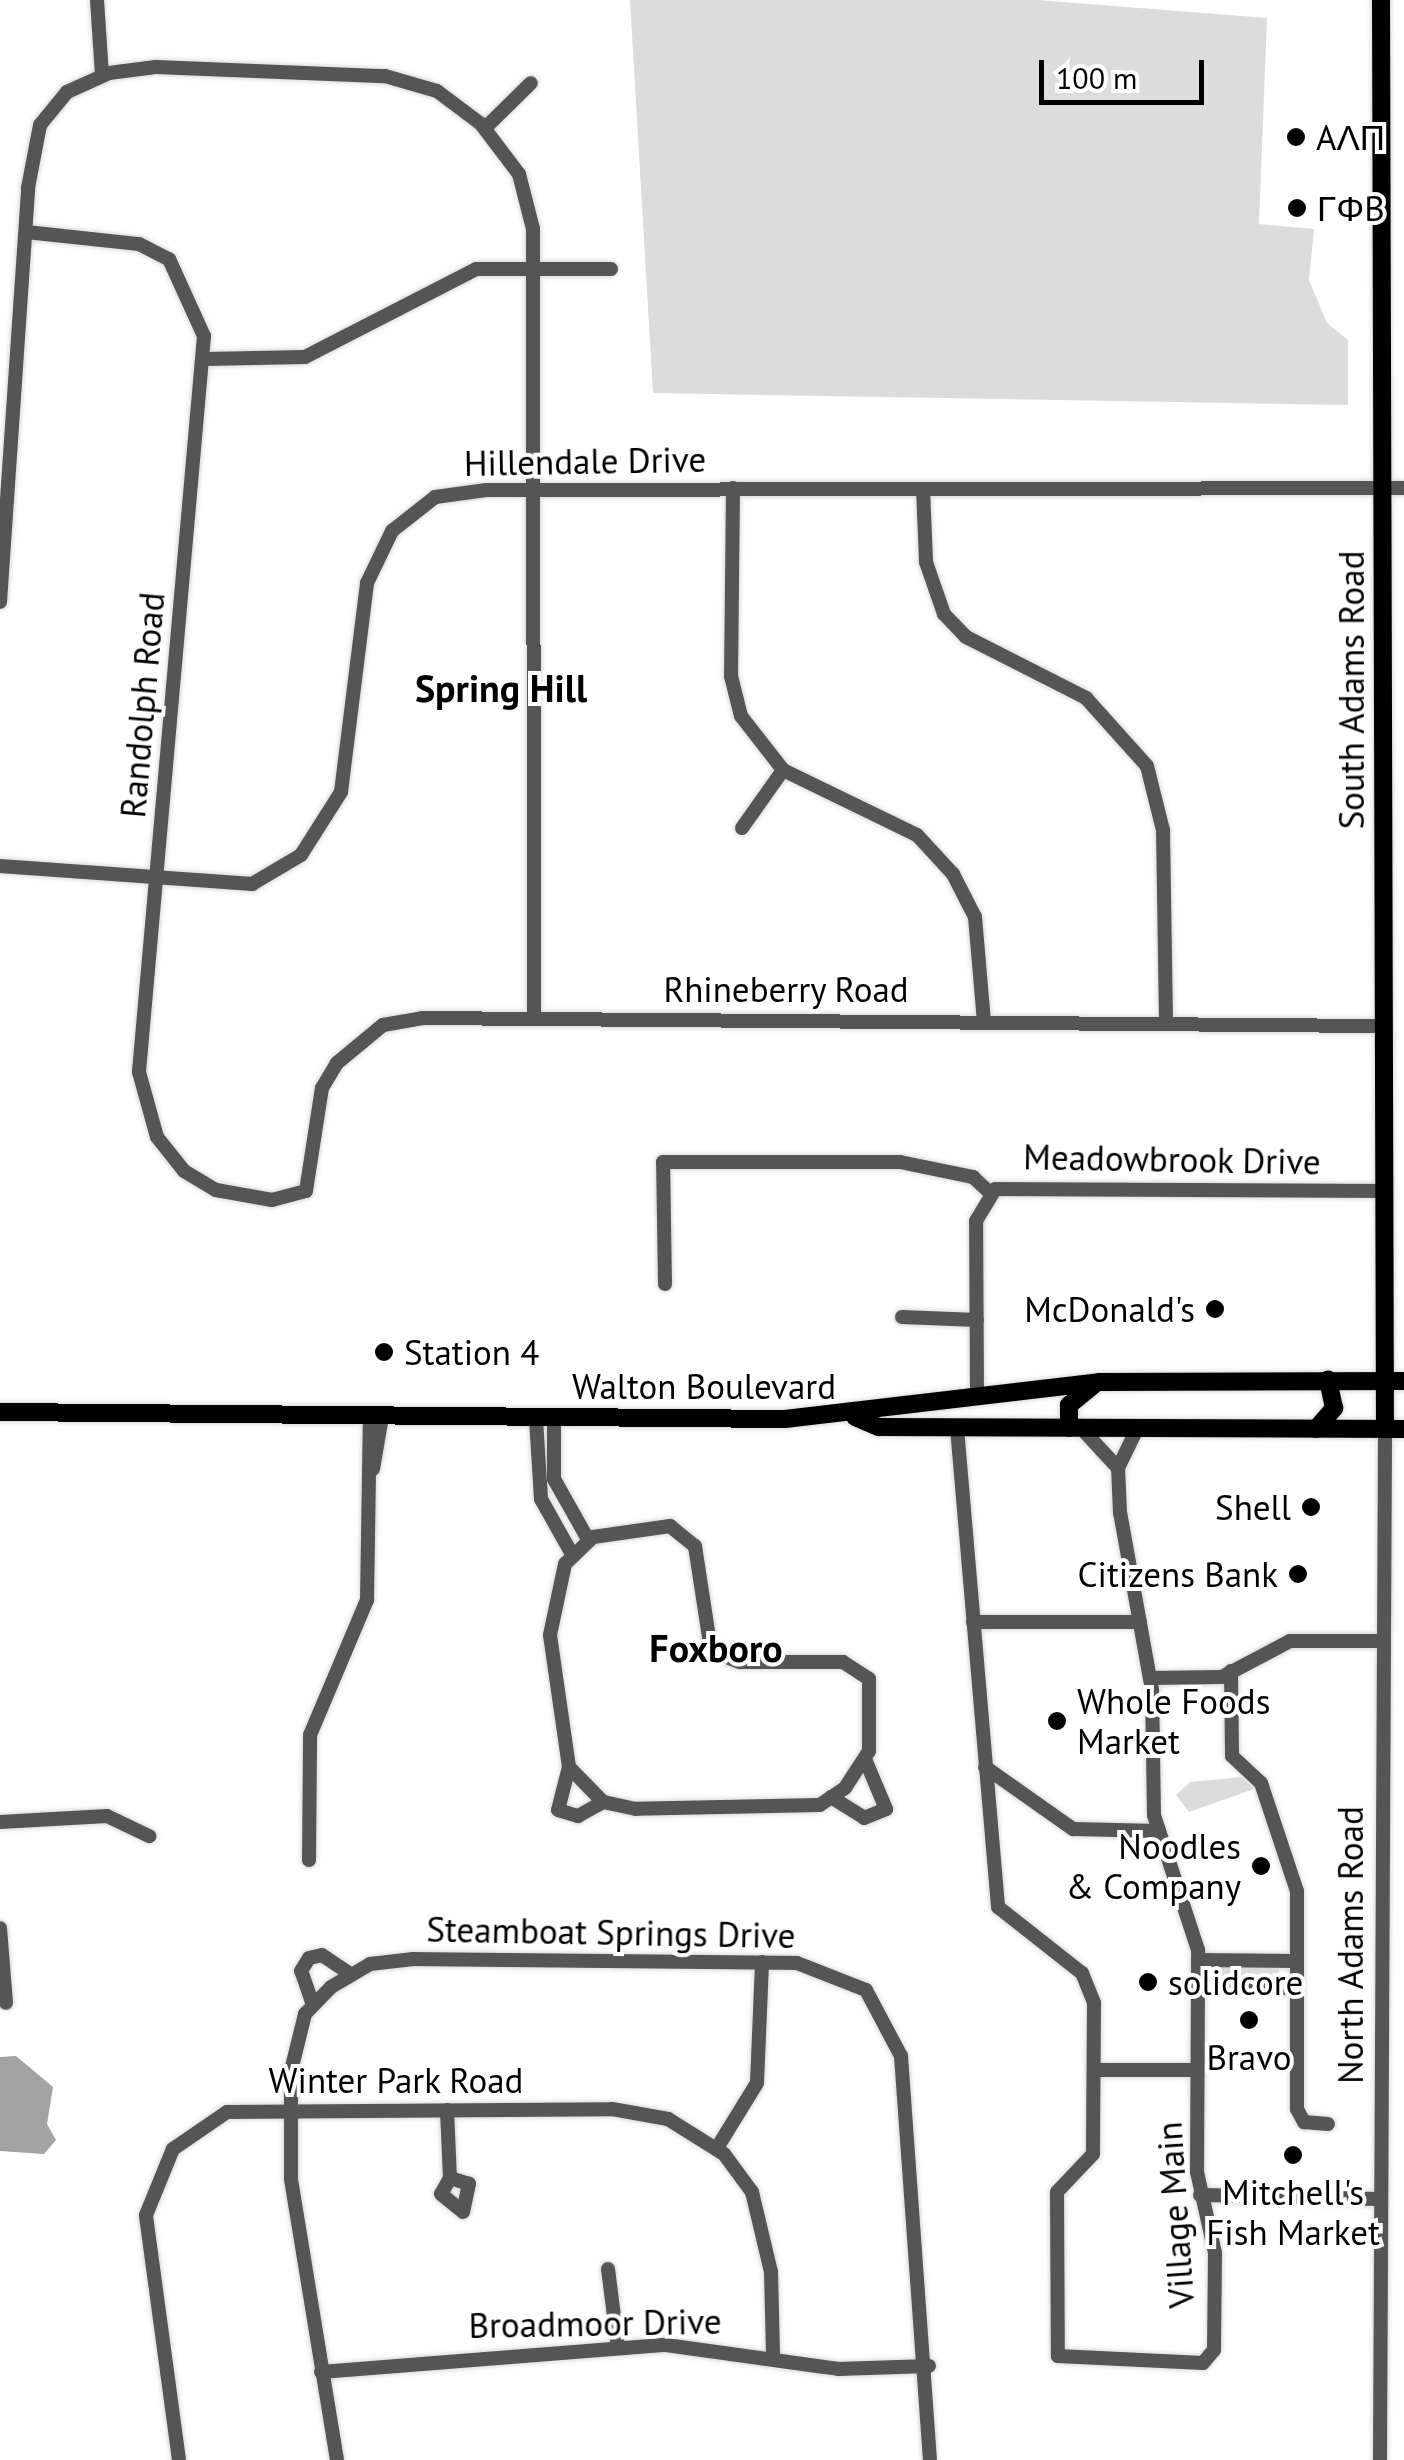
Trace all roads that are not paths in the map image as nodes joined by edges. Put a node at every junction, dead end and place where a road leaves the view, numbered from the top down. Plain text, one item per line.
1 (97, 0) edge
2 (1380, 0) edge
3 (102, 76) junction
4 (531, 82) dead end
5 (484, 128) junction
6 (26, 232) junction
7 (534, 264) junction
8 (610, 269) dead end
9 (204, 360) junction
10 (733, 488) junction
11 (1394, 488) edge
12 (923, 489) junction
13 (534, 490) junction
14 (0, 602) edge
15 (783, 770) junction
16 (742, 828) dead end
17 (0, 866) edge
18 (156, 881) junction
19 (534, 1018) junction
20 (984, 1021) junction
21 (1166, 1022) junction
22 (1383, 1026) junction
23 (306, 1190) joint
24 (988, 1192) junction
25 (1382, 1192) junction
26 (664, 1284) dead end
27 (902, 1318) dead end
28 (976, 1320) junction
29 (1328, 1380) junction
30 (1394, 1380) edge
31 (1099, 1382) junction
32 (978, 1394) junction
33 (942, 1399) junction
34 (0, 1412) edge
35 (854, 1417) junction
36 (376, 1418) junction
37 (545, 1420) junction
38 (936, 1427) junction
39 (1138, 1427) junction
40 (957, 1428) junction
41 (1075, 1428) junction
42 (1316, 1428) junction
43 (1394, 1429) edge
44 (1118, 1468) junction
45 (589, 1541) junction
46 (573, 1556) junction
47 (973, 1622) junction
48 (1140, 1622) junction
49 (1381, 1641) junction
50 (1232, 1671) junction
51 (1150, 1678) junction
52 (866, 1759) junction
53 (569, 1767) junction
54 (985, 1767) junction
55 (831, 1798) junction
56 (603, 1802) junction
57 (0, 1822) edge
58 (1159, 1831) junction
59 (149, 1836) dead end
60 (309, 1860) dead end
61 (0, 1928) edge
62 (1198, 1960) junction
63 (1297, 1961) junction
64 (762, 1962) junction
65 (1, 1963) edge
66 (350, 1974) junction
67 (1198, 1987) junction
68 (1297, 1988) junction
69 (6, 2002) dead end
70 (313, 2004) junction
71 (1094, 2070) junction
72 (1197, 2070) junction
73 (290, 2108) junction
74 (447, 2110) junction
75 (1328, 2124) dead end
76 (718, 2148) junction
77 (450, 2178) dead end
78 (1200, 2195) junction
79 (1380, 2199) junction
80 (608, 2268) dead end
81 (618, 2348) junction
82 (773, 2356) junction
83 (929, 2366) junction
84 (321, 2372) junction
85 (179, 2460) edge
86 (337, 2460) edge
87 (930, 2460) edge
88 (1380, 2460) edge

1 - 3 street
2 - 11 main road, South Adams Road
3 - 5 street
3 - 6 street
4 - 5 street
5 - 7 street
6 - 9 street, Randolph Road
6 - 14 street
7 - 8 street
7 - 9 street
7 - 13 street
9 - 18 street, Randolph Road
10 - 12 street, Hillendale Drive
10 - 13 street, Hillendale Drive
10 - 15 street
11 - 12 street, Hillendale Drive
11 - 22 main road, South Adams Road
12 - 21 street
13 - 18 street, Hillendale Drive
13 - 19 street
15 - 16 street
15 - 20 street
17 - 18 street, Hillendale Drive
18 - 23 street, Randolph Road
19 - 20 street, Rhineberry Road
19 - 23 street, Rhineberry Road
20 - 21 street, Rhineberry Road
21 - 22 street, Rhineberry Road
22 - 25 main road, South Adams Road
24 - 25 street, Meadowbrook Drive
24 - 26 street
24 - 28 street, Meadowbrook Drive
25 - 30 main road, South Adams Road
27 - 28 street
28 - 32 street, Meadowbrook Drive
29 - 30 main road, Walton Boulevard
29 - 31 main road, Walton Boulevard
29 - 42 main road
30 - 43 main road, South Adams Road
31 - 32 main road, Walton Boulevard
31 - 41 main road
32 - 33 main road, Walton Boulevard
33 - 35 main road, Walton Boulevard
33 - 38 main road
34 - 36 main road, Walton Boulevard
35 - 37 main road, Walton Boulevard
35 - 38 main road
36 - 37 main road, Walton Boulevard
36 - 60 street
37 - 45 street
37 - 46 street
38 - 40 main road
39 - 41 main road
39 - 42 main road
39 - 44 street
40 - 41 main road
40 - 47 street, Village Main
41 - 44 street
42 - 43 main road
43 - 49 street, North Adams Road
44 - 48 street, Village Main
45 - 46 street
45 - 52 street
46 - 53 street
47 - 48 street
47 - 54 street, Village Main
48 - 51 street, Village Main
49 - 50 street
49 - 79 street, North Adams Road
50 - 51 street
50 - 63 street
51 - 58 street, Village Main
52 - 55 street
52 - 55 street
53 - 56 street
53 - 56 street
54 - 58 street
54 - 71 street, Village Main
55 - 56 street
57 - 59 street
58 - 62 street, Village Main
61 - 65 street
62 - 63 street
62 - 67 street, Village Main
63 - 68 street
64 - 66 street, Steamboat Springs Drive
64 - 76 street
64 - 83 street, Steamboat Springs Drive
65 - 69 street
66 - 70 street, Steamboat Springs Drive
66 - 70 street, Steamboat Springs Drive
67 - 68 street
67 - 72 street, Village Main
68 - 75 street
70 - 73 street, Steamboat Springs Drive
71 - 72 street
71 - 78 street, Village Main
72 - 78 street, Village Main
73 - 74 street, Winter Park Road
73 - 84 street, Steamboat Springs Drive
73 - 85 street, Winter Park Road
74 - 76 street, Winter Park Road
74 - 77 street
76 - 82 street
78 - 79 street
79 - 88 street, North Adams Road
80 - 81 street
81 - 82 street, Broadmoor Drive
81 - 84 street, Broadmoor Drive
82 - 83 street, Broadmoor Drive
83 - 87 street, Steamboat Springs Drive
84 - 86 street, Steamboat Springs Drive

